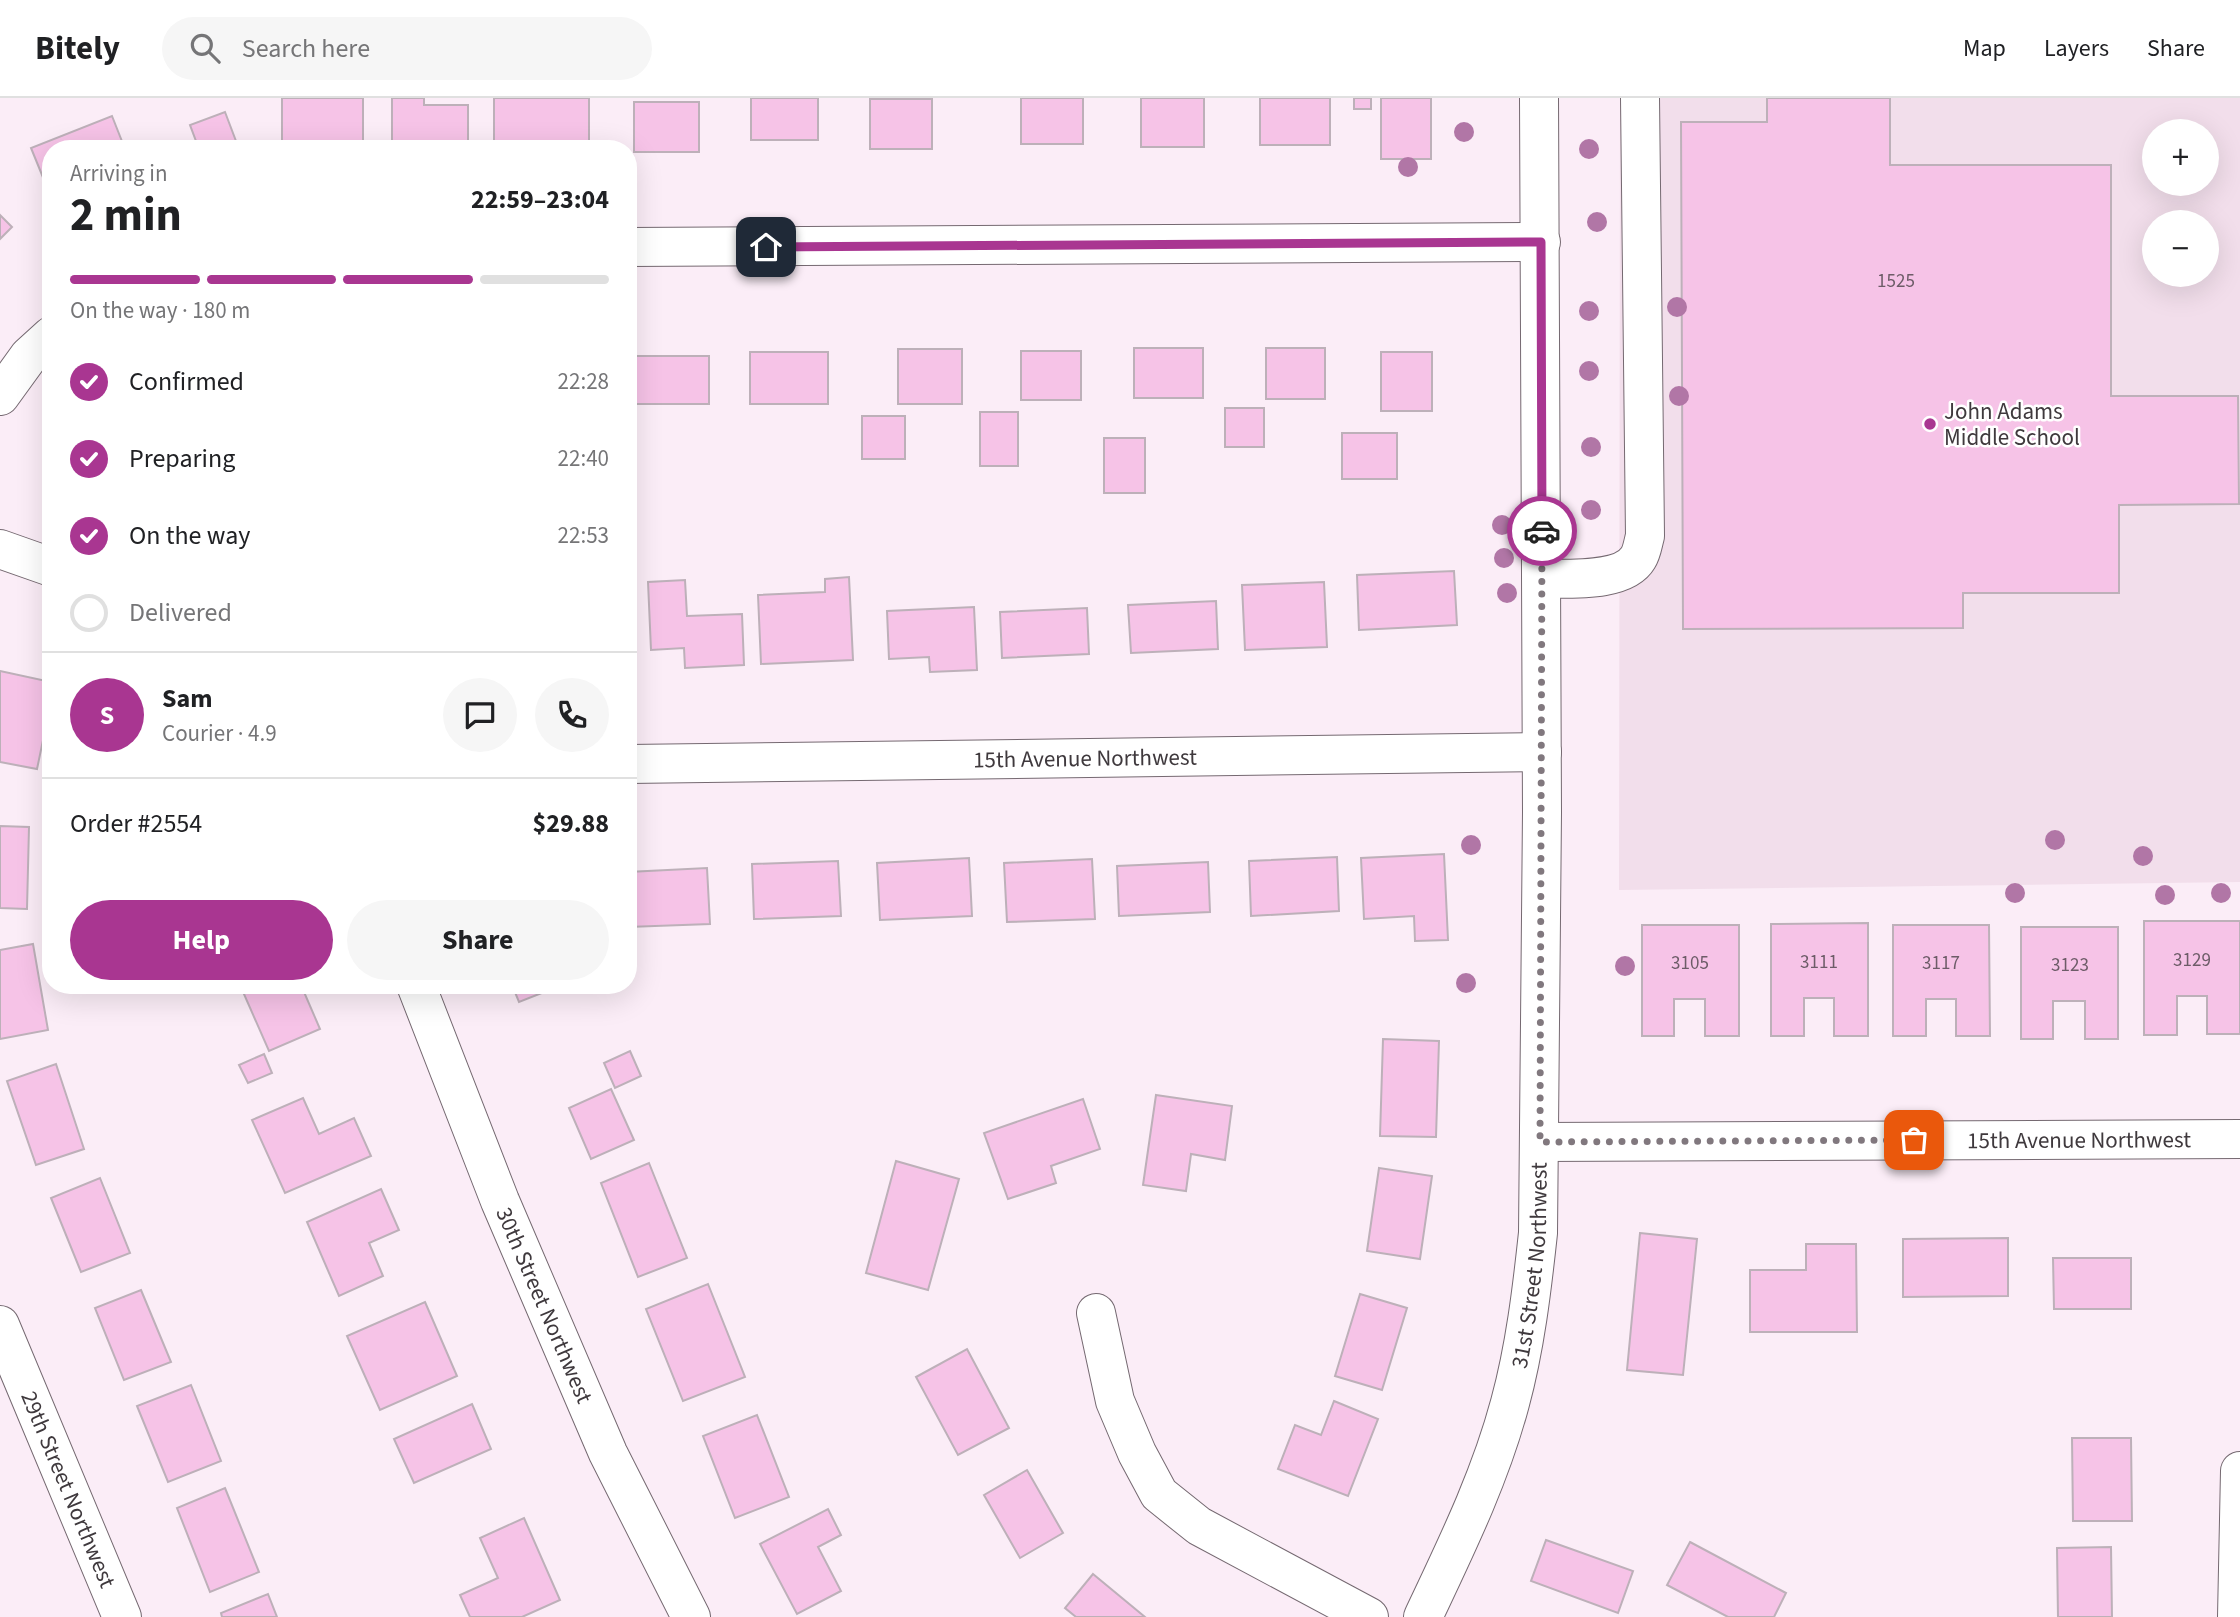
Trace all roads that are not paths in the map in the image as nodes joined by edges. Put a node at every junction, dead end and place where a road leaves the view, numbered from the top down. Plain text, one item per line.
1 (1539, 98) edge
2 (1640, 98) edge
3 (1541, 242) junction
4 (637, 247) edge
5 (42, 344) edge
6 (0, 396) edge
7 (0, 549) edge
8 (42, 564) edge
9 (1542, 579) junction
10 (1542, 752) junction
11 (637, 764) edge
12 (420, 994) edge
13 (2240, 1139) edge
14 (1540, 1142) junction
15 (1096, 1313) dead end
16 (0, 1325) edge
17 (2240, 1471) edge
18 (122, 1617) edge
19 (691, 1617) edge
20 (1369, 1617) edge
21 (1423, 1617) edge
22 (2237, 1617) edge

1 - 3 street, 31st Street Northwest
2 - 9 street
3 - 4 street
3 - 9 street, 31st Street Northwest
5 - 6 street
7 - 8 street
9 - 10 street, 31st Street Northwest
10 - 11 street, 15th Avenue Northwest
10 - 14 street, 31st Street Northwest
12 - 19 street, 30th Street Northwest
13 - 14 street, 15th Avenue Northwest
14 - 21 street, 31st Street Northwest
15 - 20 street
16 - 18 street, 29th Street Northwest
17 - 22 street

